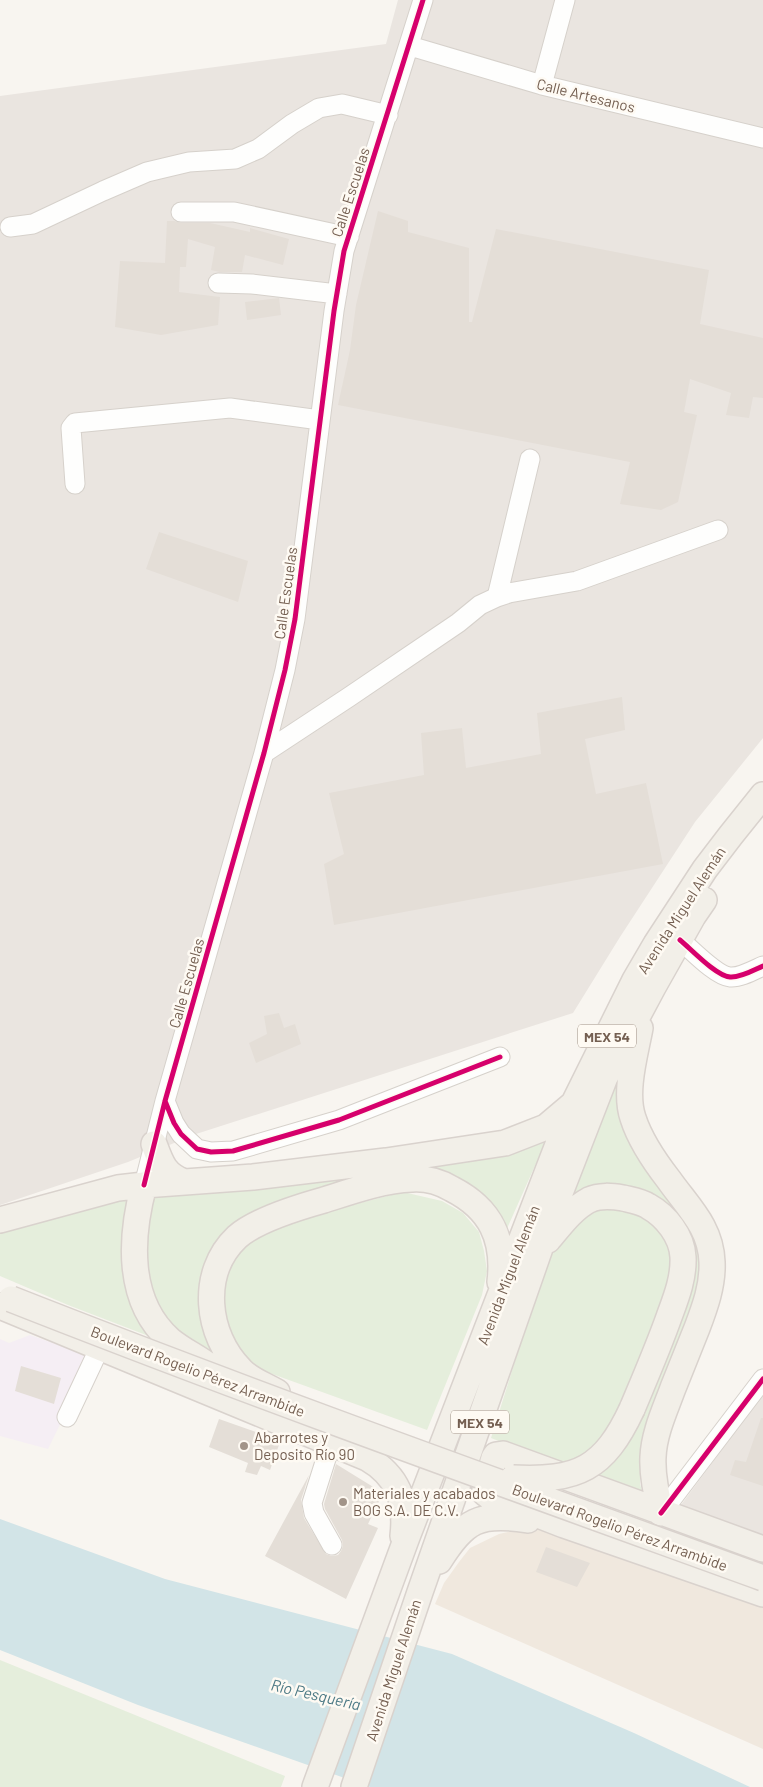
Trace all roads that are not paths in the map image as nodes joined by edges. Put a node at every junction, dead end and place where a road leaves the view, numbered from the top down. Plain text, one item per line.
1 (423, 0) edge
2 (566, 0) edge
3 (410, 46) junction
4 (542, 85) junction
5 (388, 115) junction
6 (763, 138) edge
7 (181, 212) dead end
8 (10, 227) dead end
9 (349, 236) junction
10 (218, 282) dead end
11 (337, 294) junction
12 (320, 420) junction
13 (530, 459) dead end
14 (75, 484) dead end
15 (718, 530) dead end
16 (497, 597) junction
17 (264, 753) junction
18 (763, 795) edge
19 (763, 819) edge
20 (737, 840) junction
21 (680, 940) junction
22 (763, 966) edge
23 (644, 1002) junction
24 (500, 1057) dead end
25 (165, 1101) junction
26 (574, 1103) junction
27 (154, 1144) junction
28 (184, 1182) junction
29 (144, 1185) junction
30 (0, 1220) edge
31 (539, 1252) junction
32 (5, 1296) edge
33 (498, 1302) junction
34 (100, 1347) junction
35 (209, 1366) junction
36 (763, 1379) edge
37 (277, 1392) junction
38 (67, 1417) dead end
39 (331, 1443) junction
40 (441, 1451) junction
41 (466, 1461) junction
42 (513, 1478) junction
43 (662, 1513) junction
44 (564, 1525) junction
45 (332, 1545) dead end
46 (763, 1549) edge
47 (401, 1554) junction
48 (763, 1566) edge
49 (763, 1578) edge
50 (420, 1590) junction
51 (763, 1594) edge
52 (315, 1787) edge
53 (354, 1787) edge

1 - 3 street, Calle Escuelas
2 - 4 street
3 - 4 street, Calle Artesanos
3 - 5 street, Calle Escuelas
4 - 6 street, Calle Artesanos
5 - 8 street
5 - 9 street, Calle Escuelas
7 - 9 street
9 - 11 street, Calle Escuelas
10 - 11 street
11 - 12 street, Calle Escuelas
12 - 14 street
12 - 17 street, Calle Escuelas
13 - 16 street
15 - 16 street
16 - 17 street
17 - 25 street, Calle Escuelas
18 - 20 main road, Avenida Miguel Alemán / MEX 54
19 - 20 main road, Avenida Miguel Alemán / MEX 54
20 - 21 main road, Avenida Miguel Alemán / MEX 54
20 - 26 main road, Avenida Miguel Alemán / MEX 54
21 - 22 street
21 - 23 main road, Avenida Miguel Alemán / MEX 54
23 - 31 main road, Avenida Miguel Alemán / MEX 54
23 - 43 main road
24 - 25 street
25 - 27 street, Calle Escuelas
26 - 28 main road
26 - 33 main road, Avenida Miguel Alemán / MEX 54
27 - 28 main road
27 - 29 street, Calle Escuelas
28 - 29 main road
29 - 30 main road
29 - 35 main road
31 - 41 main road, Avenida Miguel Alemán / MEX 54
31 - 42 main road, bridge
32 - 34 main road
32 - 35 main road, Boulevard Rogelio Pérez Arrambide
32 - 49 main road, Boulevard Rogelio Pérez Arrambide, bridge
33 - 37 main road
33 - 40 main road, Avenida Miguel Alemán / MEX 54
34 - 38 street
34 - 39 main road
35 - 37 main road, Boulevard Rogelio Pérez Arrambide
36 - 43 street
37 - 40 main road, Boulevard Rogelio Pérez Arrambide
39 - 45 street
39 - 47 main road
40 - 41 main road, Boulevard Rogelio Pérez Arrambide
40 - 47 main road, Avenida Miguel Alemán / MEX 54
41 - 42 main road, Boulevard Rogelio Pérez Arrambide
41 - 50 main road, Avenida Miguel Alemán / MEX 54
42 - 48 main road, Boulevard Rogelio Pérez Arrambide
43 - 44 main road
43 - 46 main road
44 - 50 main road
44 - 51 main road
47 - 52 main road, Avenida Miguel Alemán / MEX 54
50 - 53 main road, Avenida Miguel Alemán / MEX 54

